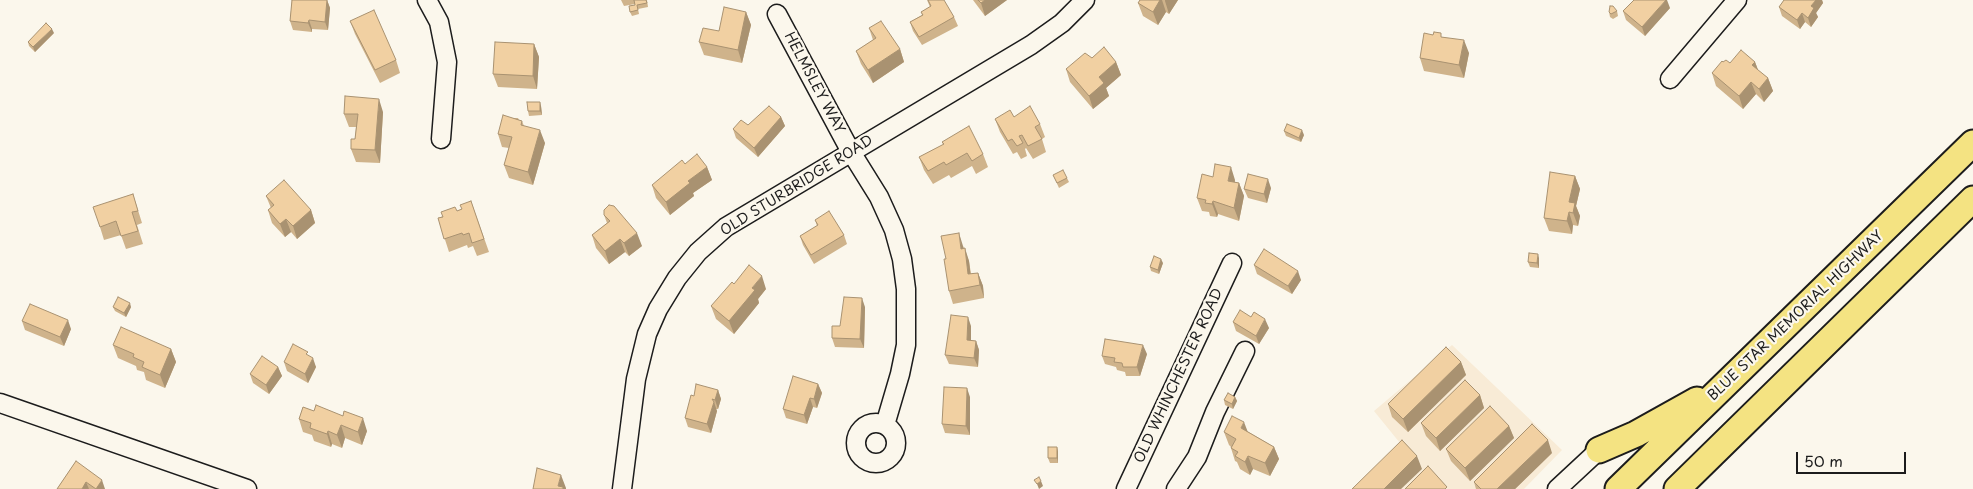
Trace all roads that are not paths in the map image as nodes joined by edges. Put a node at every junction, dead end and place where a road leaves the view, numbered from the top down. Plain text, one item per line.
1 (427, 0) edge
2 (1085, 0) edge
3 (1737, 0) edge
4 (777, 14) dead end
5 (1670, 79) dead end
6 (441, 139) dead end
7 (1973, 144) edge
8 (851, 152) junction
9 (1973, 199) edge
10 (1232, 263) dead end
11 (1245, 351) dead end
12 (1727, 384) junction
13 (0, 403) edge
14 (885, 424) dead end
15 (1599, 450) junction
16 (247, 489) edge
17 (622, 489) edge
18 (1126, 489) edge
19 (1176, 489) edge
20 (1557, 489) edge
21 (1617, 489) edge
22 (1677, 489) edge

1 - 6 street
2 - 8 street, OLD STURBRIDGE ROAD
3 - 5 street
4 - 8 street, HELMSLEY WAY
7 - 12 highway, BLUE STAR MEMORIAL HIGHWAY
8 - 14 street, HELMSLEY WAY
8 - 17 street, OLD STURBRIDGE ROAD
9 - 22 highway
10 - 18 street, OLD WHINCHESTER ROAD
11 - 19 street
12 - 15 highway
12 - 21 highway, BLUE STAR MEMORIAL HIGHWAY
13 - 16 street
15 - 20 street
15 - 21 highway

